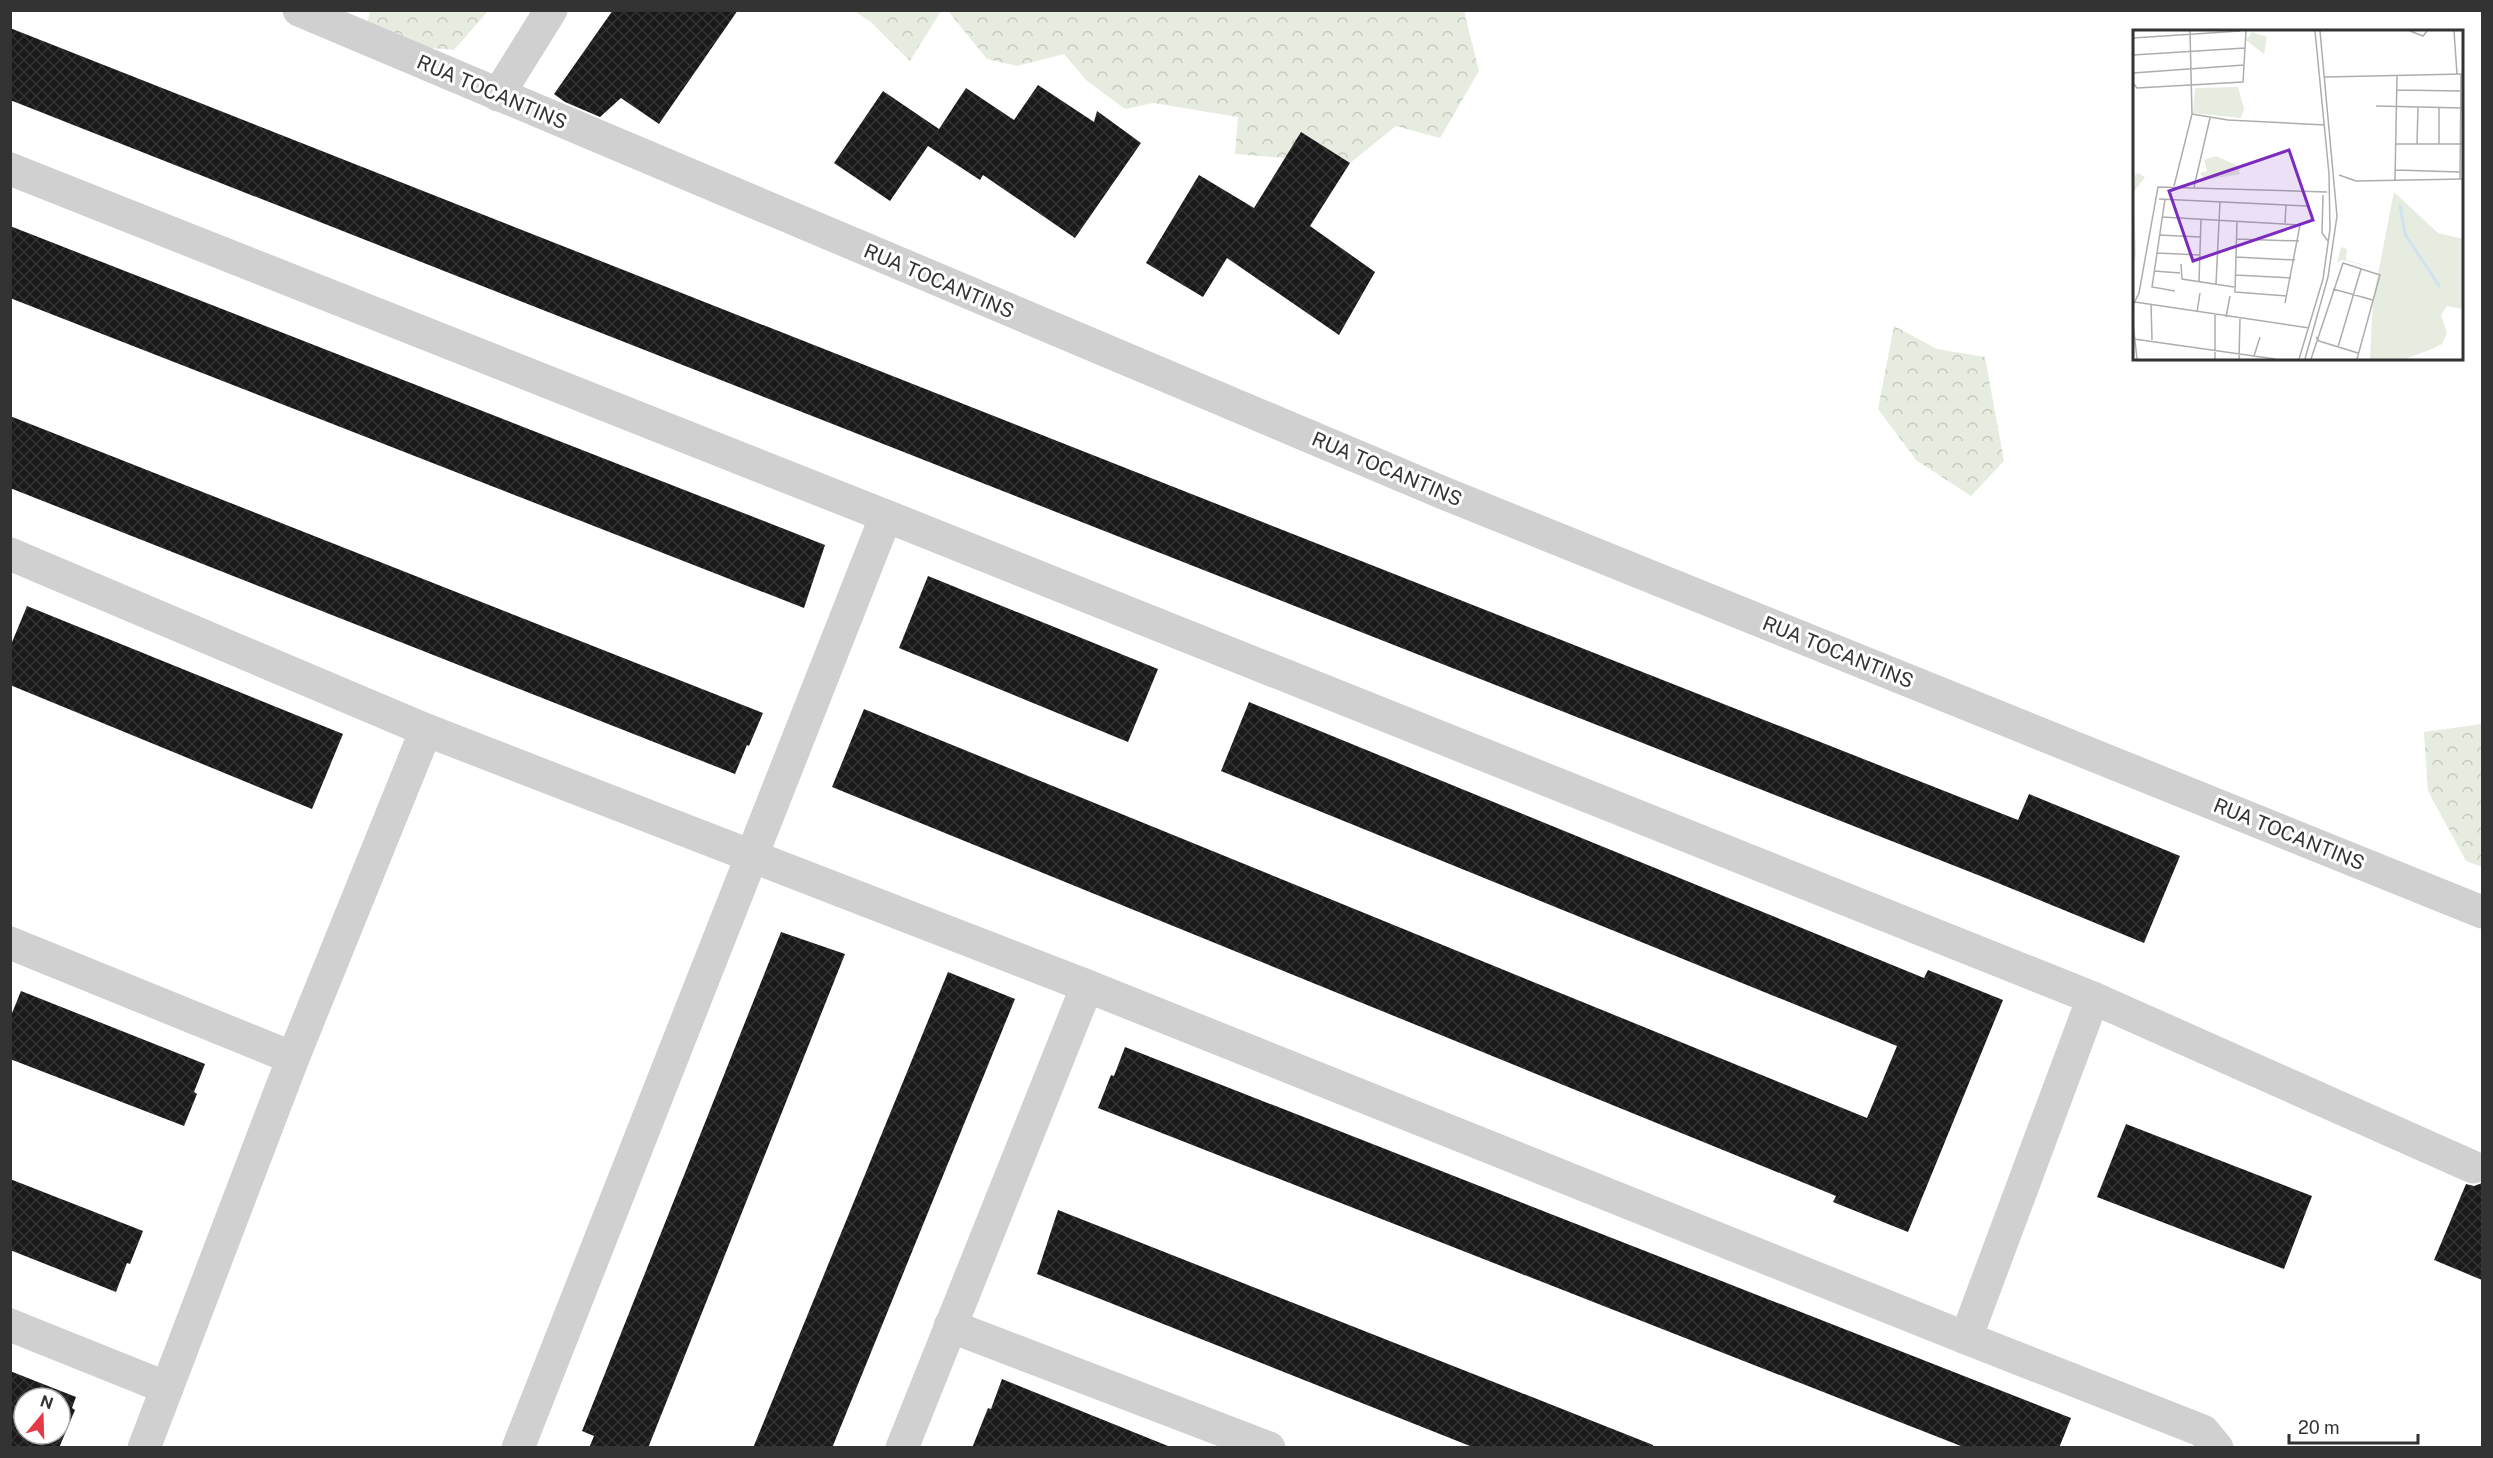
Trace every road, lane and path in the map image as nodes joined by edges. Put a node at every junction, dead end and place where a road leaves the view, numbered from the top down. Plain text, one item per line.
1 (299, 10) edge
2 (551, 10) edge
3 (498, 95) junction
4 (10, 169) edge
5 (886, 516) junction
6 (10, 554) edge
7 (426, 730) junction
8 (752, 857) junction
9 (2482, 912) edge
10 (10, 943) edge
11 (1088, 986) junction
12 (2093, 998) junction
13 (292, 1058) junction
14 (2473, 1167) dead end
15 (10, 1325) edge
16 (950, 1326) junction
17 (1966, 1338) junction
18 (167, 1388) junction
19 (144, 1448) edge
20 (518, 1448) edge
21 (902, 1448) edge
22 (1269, 1448) edge
23 (2217, 1448) edge

1 - 3 street, RUA TOCANTINS
2 - 3 street
3 - 9 street, RUA TOCANTINS
4 - 5 street
5 - 8 street
5 - 12 street
6 - 7 street
7 - 8 street
7 - 13 street
8 - 11 street
8 - 20 street
10 - 13 street
11 - 16 street
11 - 17 street
12 - 14 street
12 - 17 street
13 - 18 street
15 - 18 street
16 - 21 street
16 - 22 street
17 - 23 street
18 - 19 street

